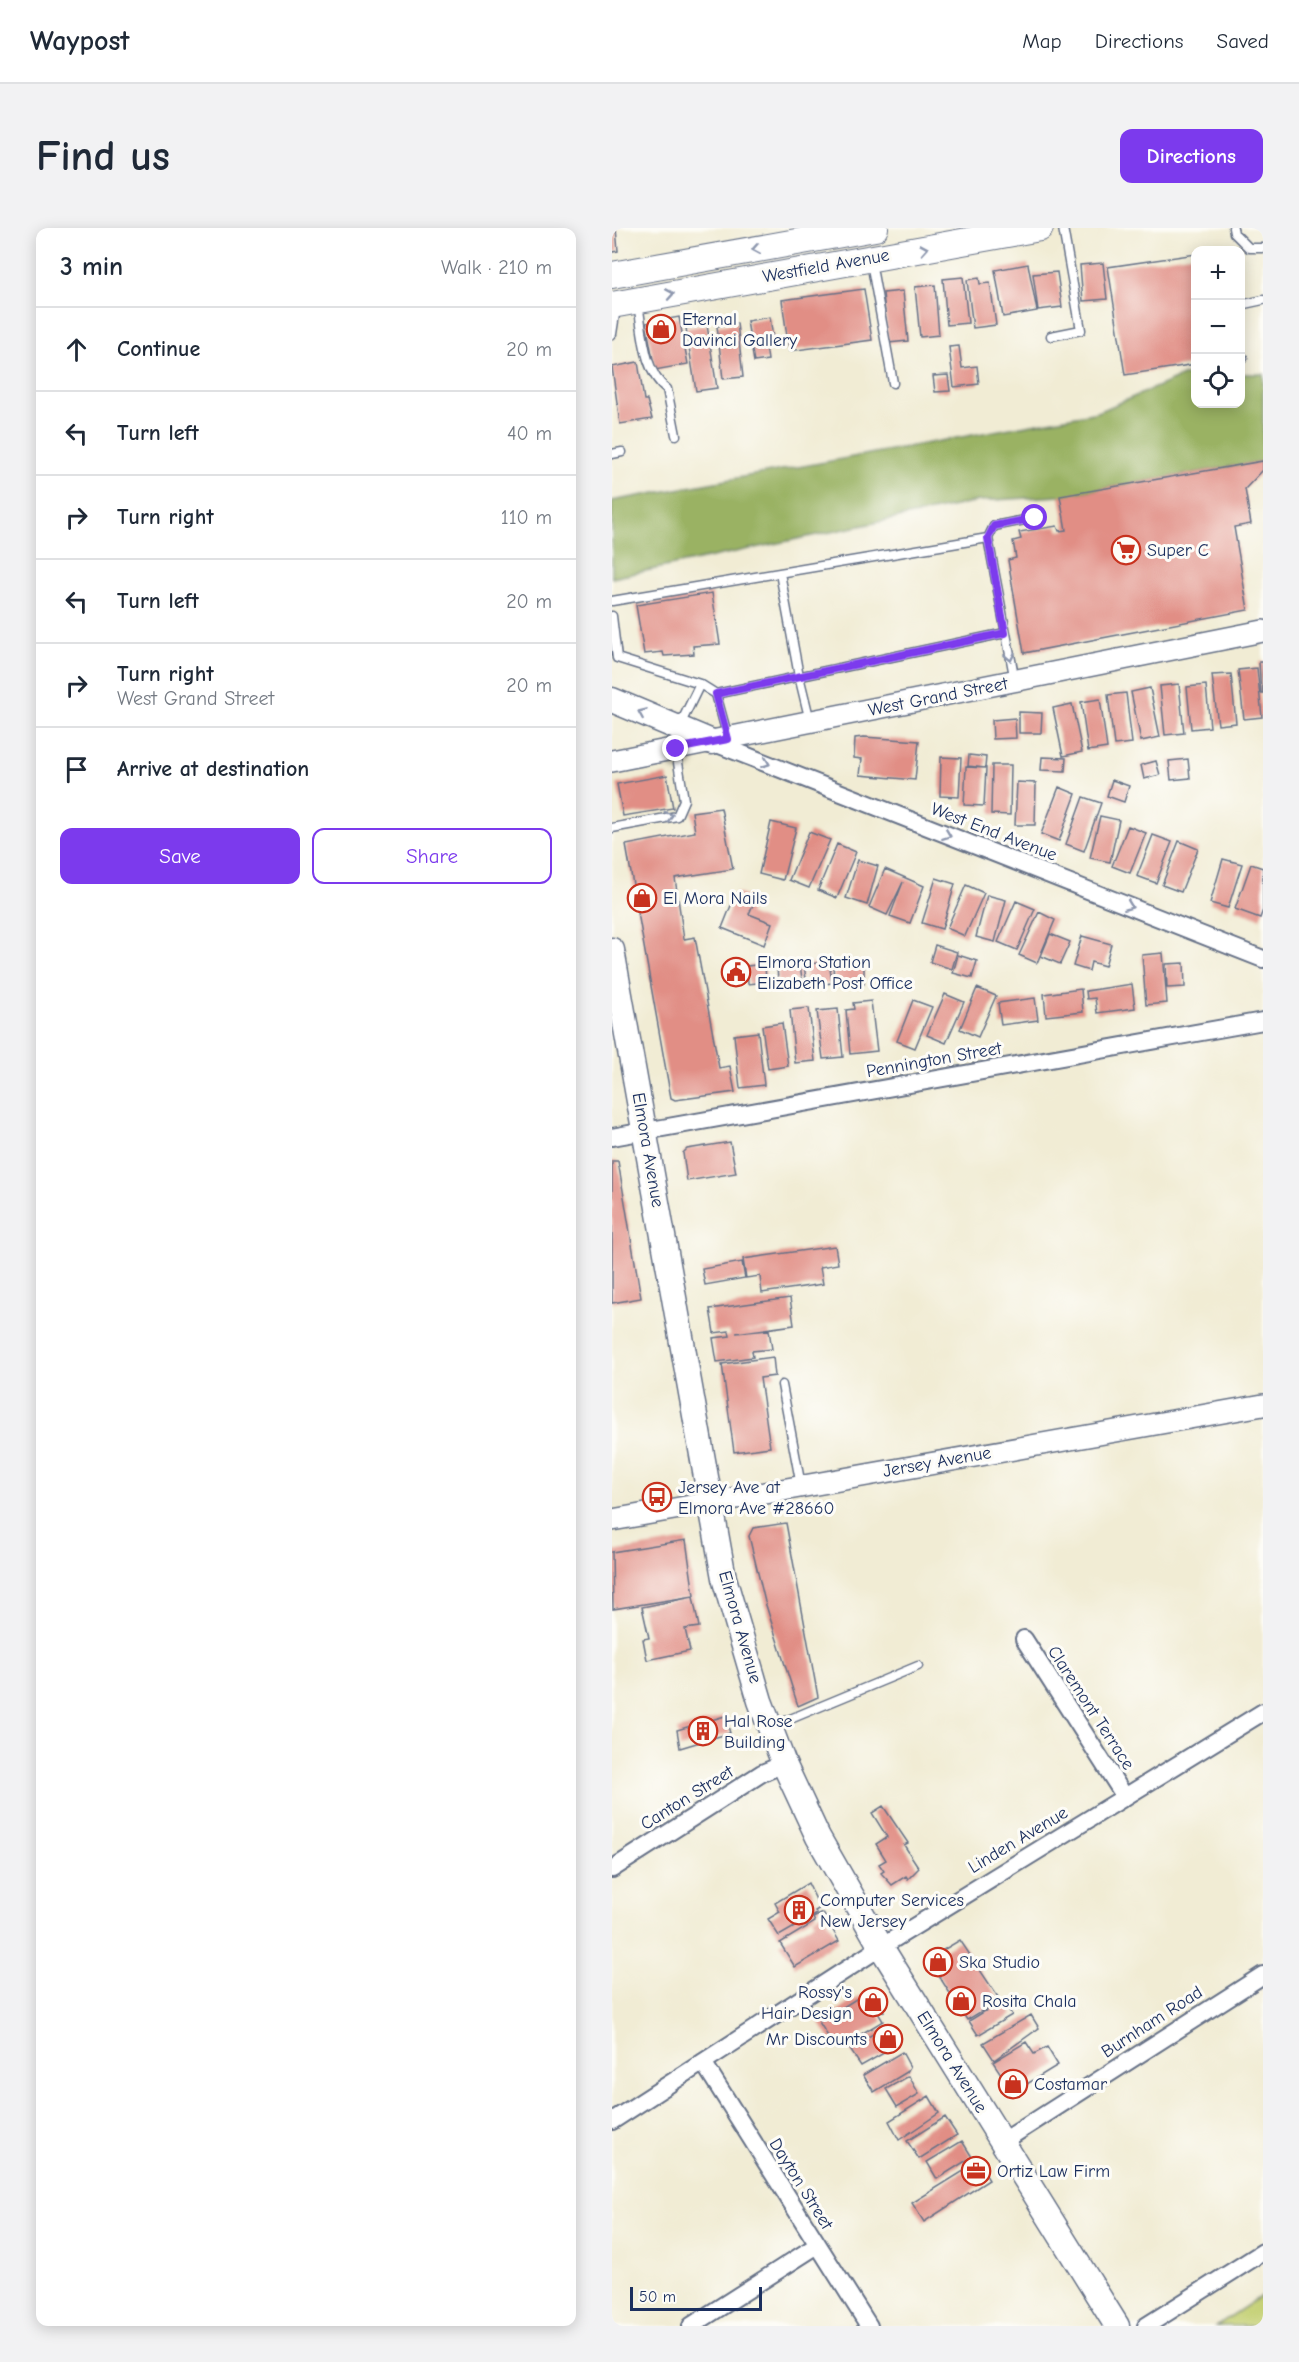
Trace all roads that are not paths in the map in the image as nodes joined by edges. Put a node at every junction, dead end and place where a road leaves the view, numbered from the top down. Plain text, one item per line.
1 (875, 228) edge
2 (1040, 228) edge
3 (1063, 228) edge
4 (1233, 228) edge
5 (834, 232) edge
6 (1263, 248) edge
7 (870, 258) junction
8 (840, 264) junction
9 (612, 274) edge
10 (1263, 300) edge
11 (622, 303) edge
12 (1245, 304) edge
13 (612, 334) edge
14 (1051, 336) dead end
15 (893, 383) dead end
16 (675, 435) dead end
17 (622, 452) dead end
18 (612, 454) edge
19 (1035, 518) dead end
20 (988, 538) junction
21 (780, 573) junction
22 (612, 601) edge
23 (612, 616) edge
24 (1263, 631) edge
25 (1005, 633) junction
26 (798, 676) junction
27 (1015, 681) junction
28 (700, 684) junction
29 (716, 694) junction
30 (612, 700) edge
31 (811, 722) junction
32 (677, 738) junction
33 (720, 740) junction
34 (612, 762) edge
35 (612, 828) edge
36 (612, 950) edge
37 (1263, 959) edge
38 (1263, 1021) edge
39 (645, 1131) junction
40 (612, 1137) edge
41 (783, 1385) dead end
42 (1263, 1405) edge
43 (801, 1487) junction
44 (711, 1503) junction
45 (612, 1520) edge
46 (1024, 1639) dead end
47 (918, 1666) dead end
48 (1263, 1712) edge
49 (770, 1728) junction
50 (784, 1764) junction
51 (1125, 1797) junction
52 (612, 1869) edge
53 (881, 1947) junction
54 (1263, 1975) edge
55 (703, 2062) junction
56 (612, 2121) edge
57 (1002, 2142) junction
58 (816, 2246) junction
59 (1263, 2252) edge
60 (691, 2326) edge
61 (869, 2326) edge
62 (1117, 2326) edge
63 (1146, 2326) edge

1 - 5 main road, Westfield Avenue
7 -> 2 main road, Westfield Avenue
3 - 14 lane
4 - 6 lane
5 - 8 main road
5 -> 9 main road, Westfield Avenue
7 - 8 main road, Westfield Avenue
7 - 15 lane
11 -> 8 main road, Westfield Avenue
10 - 12 lane
11 - 13 lane
11 - 16 lane
17 - 18 lane
19 - 20 lane
20 - 21 lane
20 - 25 lane
21 - 22 lane
21 - 26 lane
23 - 28 lane
24 - 27 street, West Grand Street
25 - 26 lane
25 -> 27 lane
26 - 29 lane
26 - 31 lane
27 - 31 street, West Grand Street
28 - 29 lane
28 - 32 lane
29 - 33 lane
32 -> 30 main road
31 - 33 street, West Grand Street
32 - 33 main road
32 - 34 street
35 -> 32 lane
33 -> 37 street, West End Avenue
36 - 39 main road, Elmora Avenue
38 - 39 street, Pennington Street
39 - 40 street, Pennington Street
39 - 44 main road, Elmora Avenue
41 - 43 lane
42 - 43 street, Jersey Avenue
43 - 44 street, Jersey Avenue
44 - 45 street, Jersey Avenue
44 - 49 main road, Elmora Avenue
46 - 51 street, Claremont Terrace
47 - 49 lane
48 - 51 street, Linden Avenue
49 - 50 main road, Elmora Avenue
50 - 52 street, Canton Street
50 - 53 main road, Elmora Avenue
51 - 53 street, Linden Avenue
53 - 55 street, Linden Avenue
53 - 57 main road, Elmora Avenue
54 - 57 street, Burnham Road
55 - 56 street, Linden Avenue
55 - 58 street, Dayton Street
57 - 62 main road, Elmora Avenue
58 - 60 street
58 - 61 street, Dayton Street
59 - 63 street

